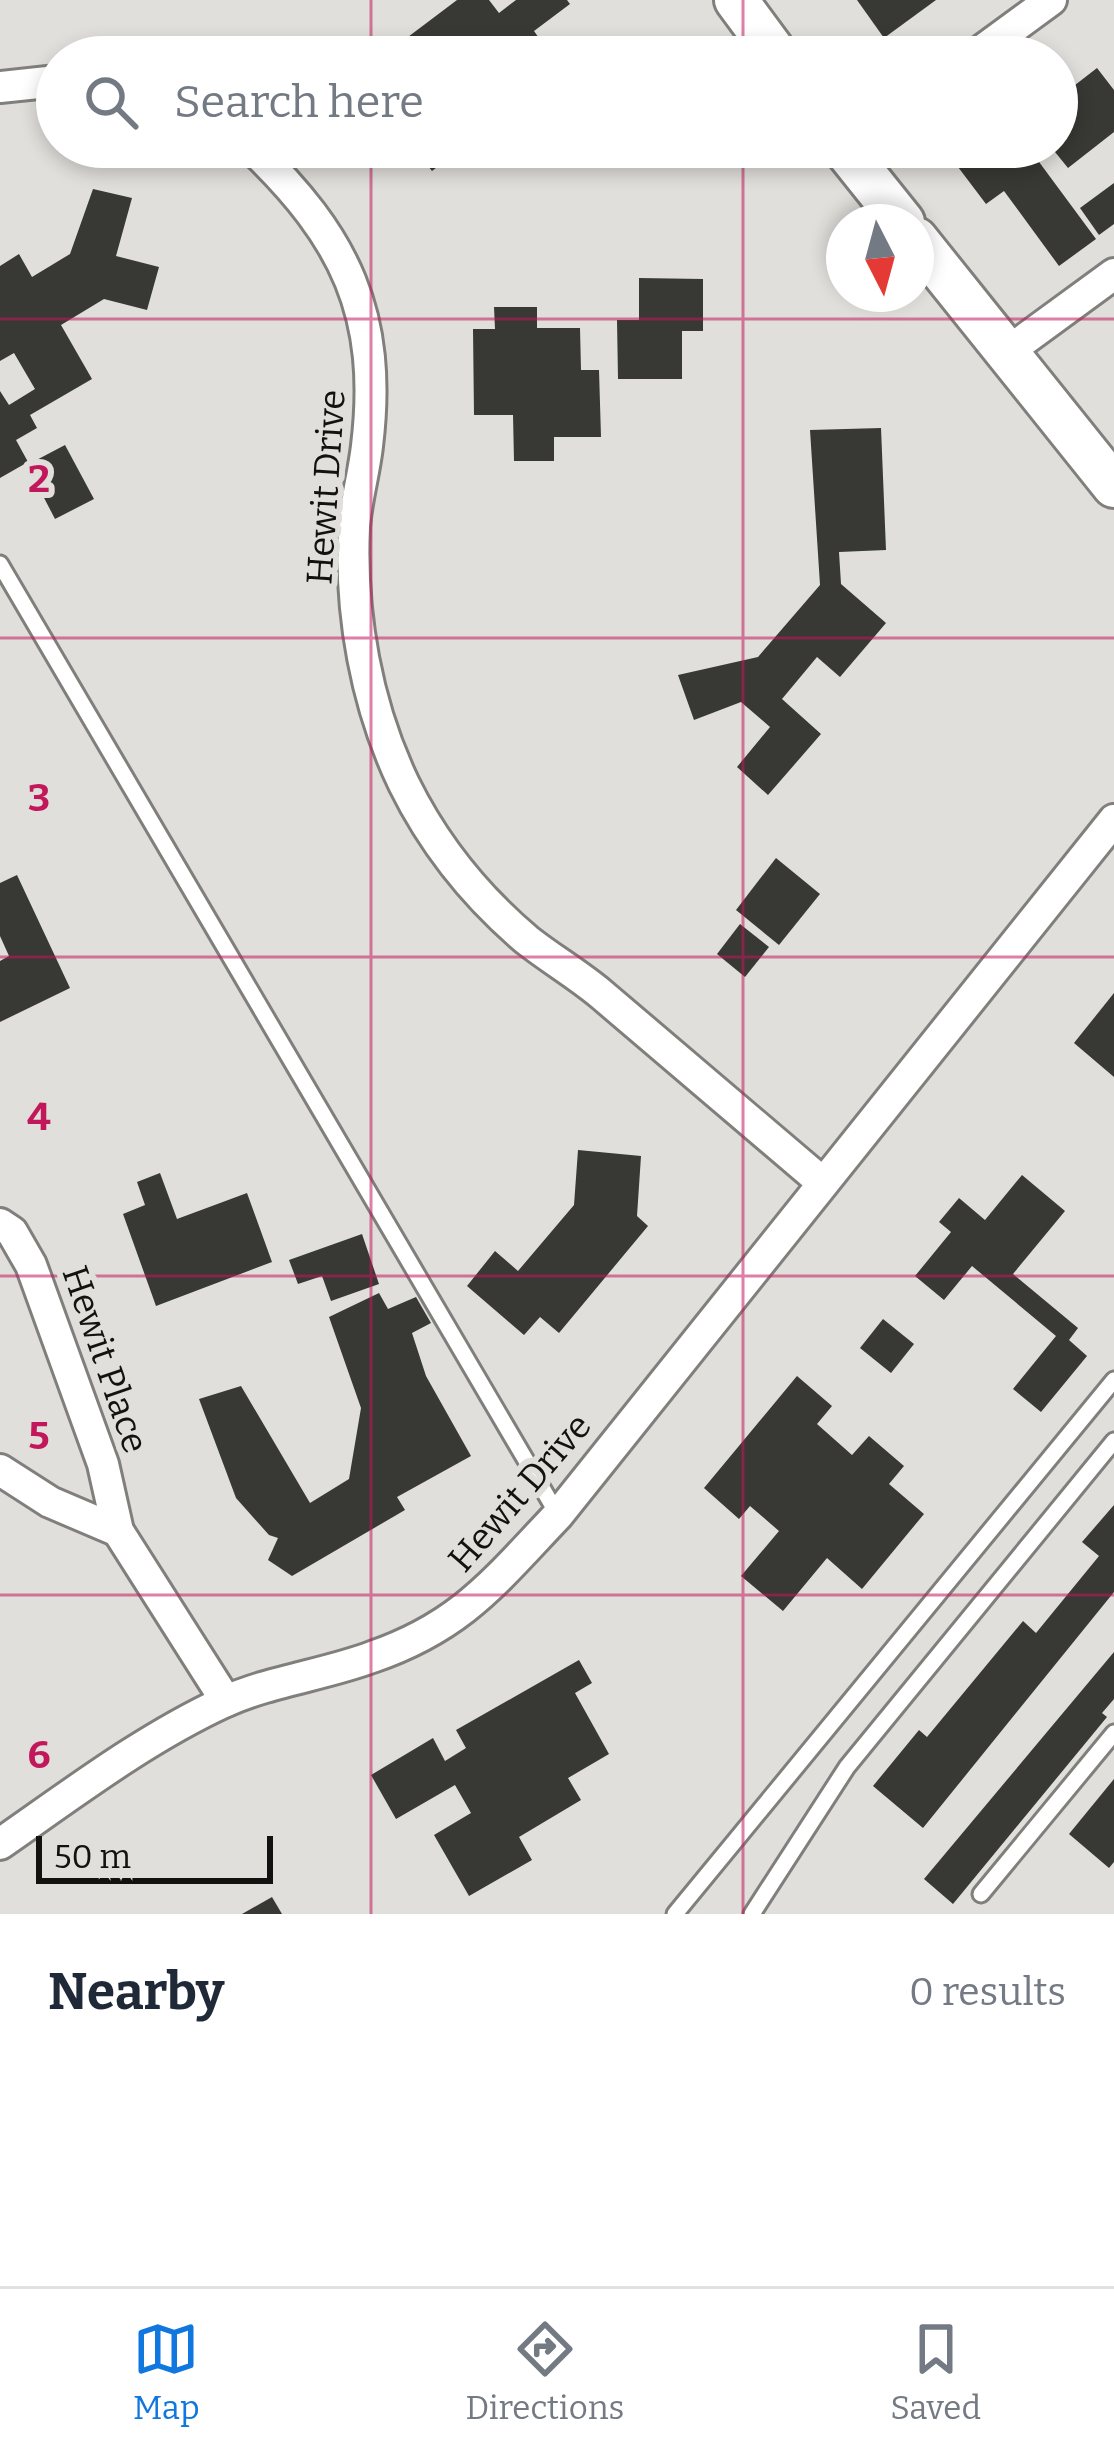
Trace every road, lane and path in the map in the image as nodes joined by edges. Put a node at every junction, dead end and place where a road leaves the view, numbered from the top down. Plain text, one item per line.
1 (736, 0) edge
2 (1051, 0) edge
3 (763, 36) edge
4 (1002, 36) edge
5 (36, 83) edge
6 (0, 87) edge
7 (273, 168) edge
8 (861, 168) edge
9 (888, 204) edge
10 (934, 262) edge
11 (1114, 274) edge
12 (1006, 353) junction
13 (1114, 486) edge
14 (0, 564) edge
15 (1114, 820) edge
16 (823, 1183) junction
17 (0, 1224) edge
18 (1114, 1380) edge
19 (1114, 1441) edge
20 (0, 1470) edge
21 (558, 1515) junction
22 (118, 1531) junction
23 (226, 1701) junction
24 (1114, 1732) edge
25 (0, 1844) edge
26 (981, 1894) dead end
27 (675, 1914) edge
28 (752, 1914) edge

1 - 3 main road
2 - 4 street
5 - 6 street
7 - 16 street, Hewit Drive
8 - 9 main road
10 - 12 main road
11 - 12 street
12 - 13 main road
14 - 21 lane
15 - 16 street, Hewit Drive
16 - 21 street, Hewit Drive
17 - 22 street, Hewit Place
18 - 27 lane
19 - 28 lane
20 - 22 street
21 - 23 street, Hewit Drive
22 - 23 street, Hewit Place
23 - 25 street, Hewit Drive
24 - 26 lane

